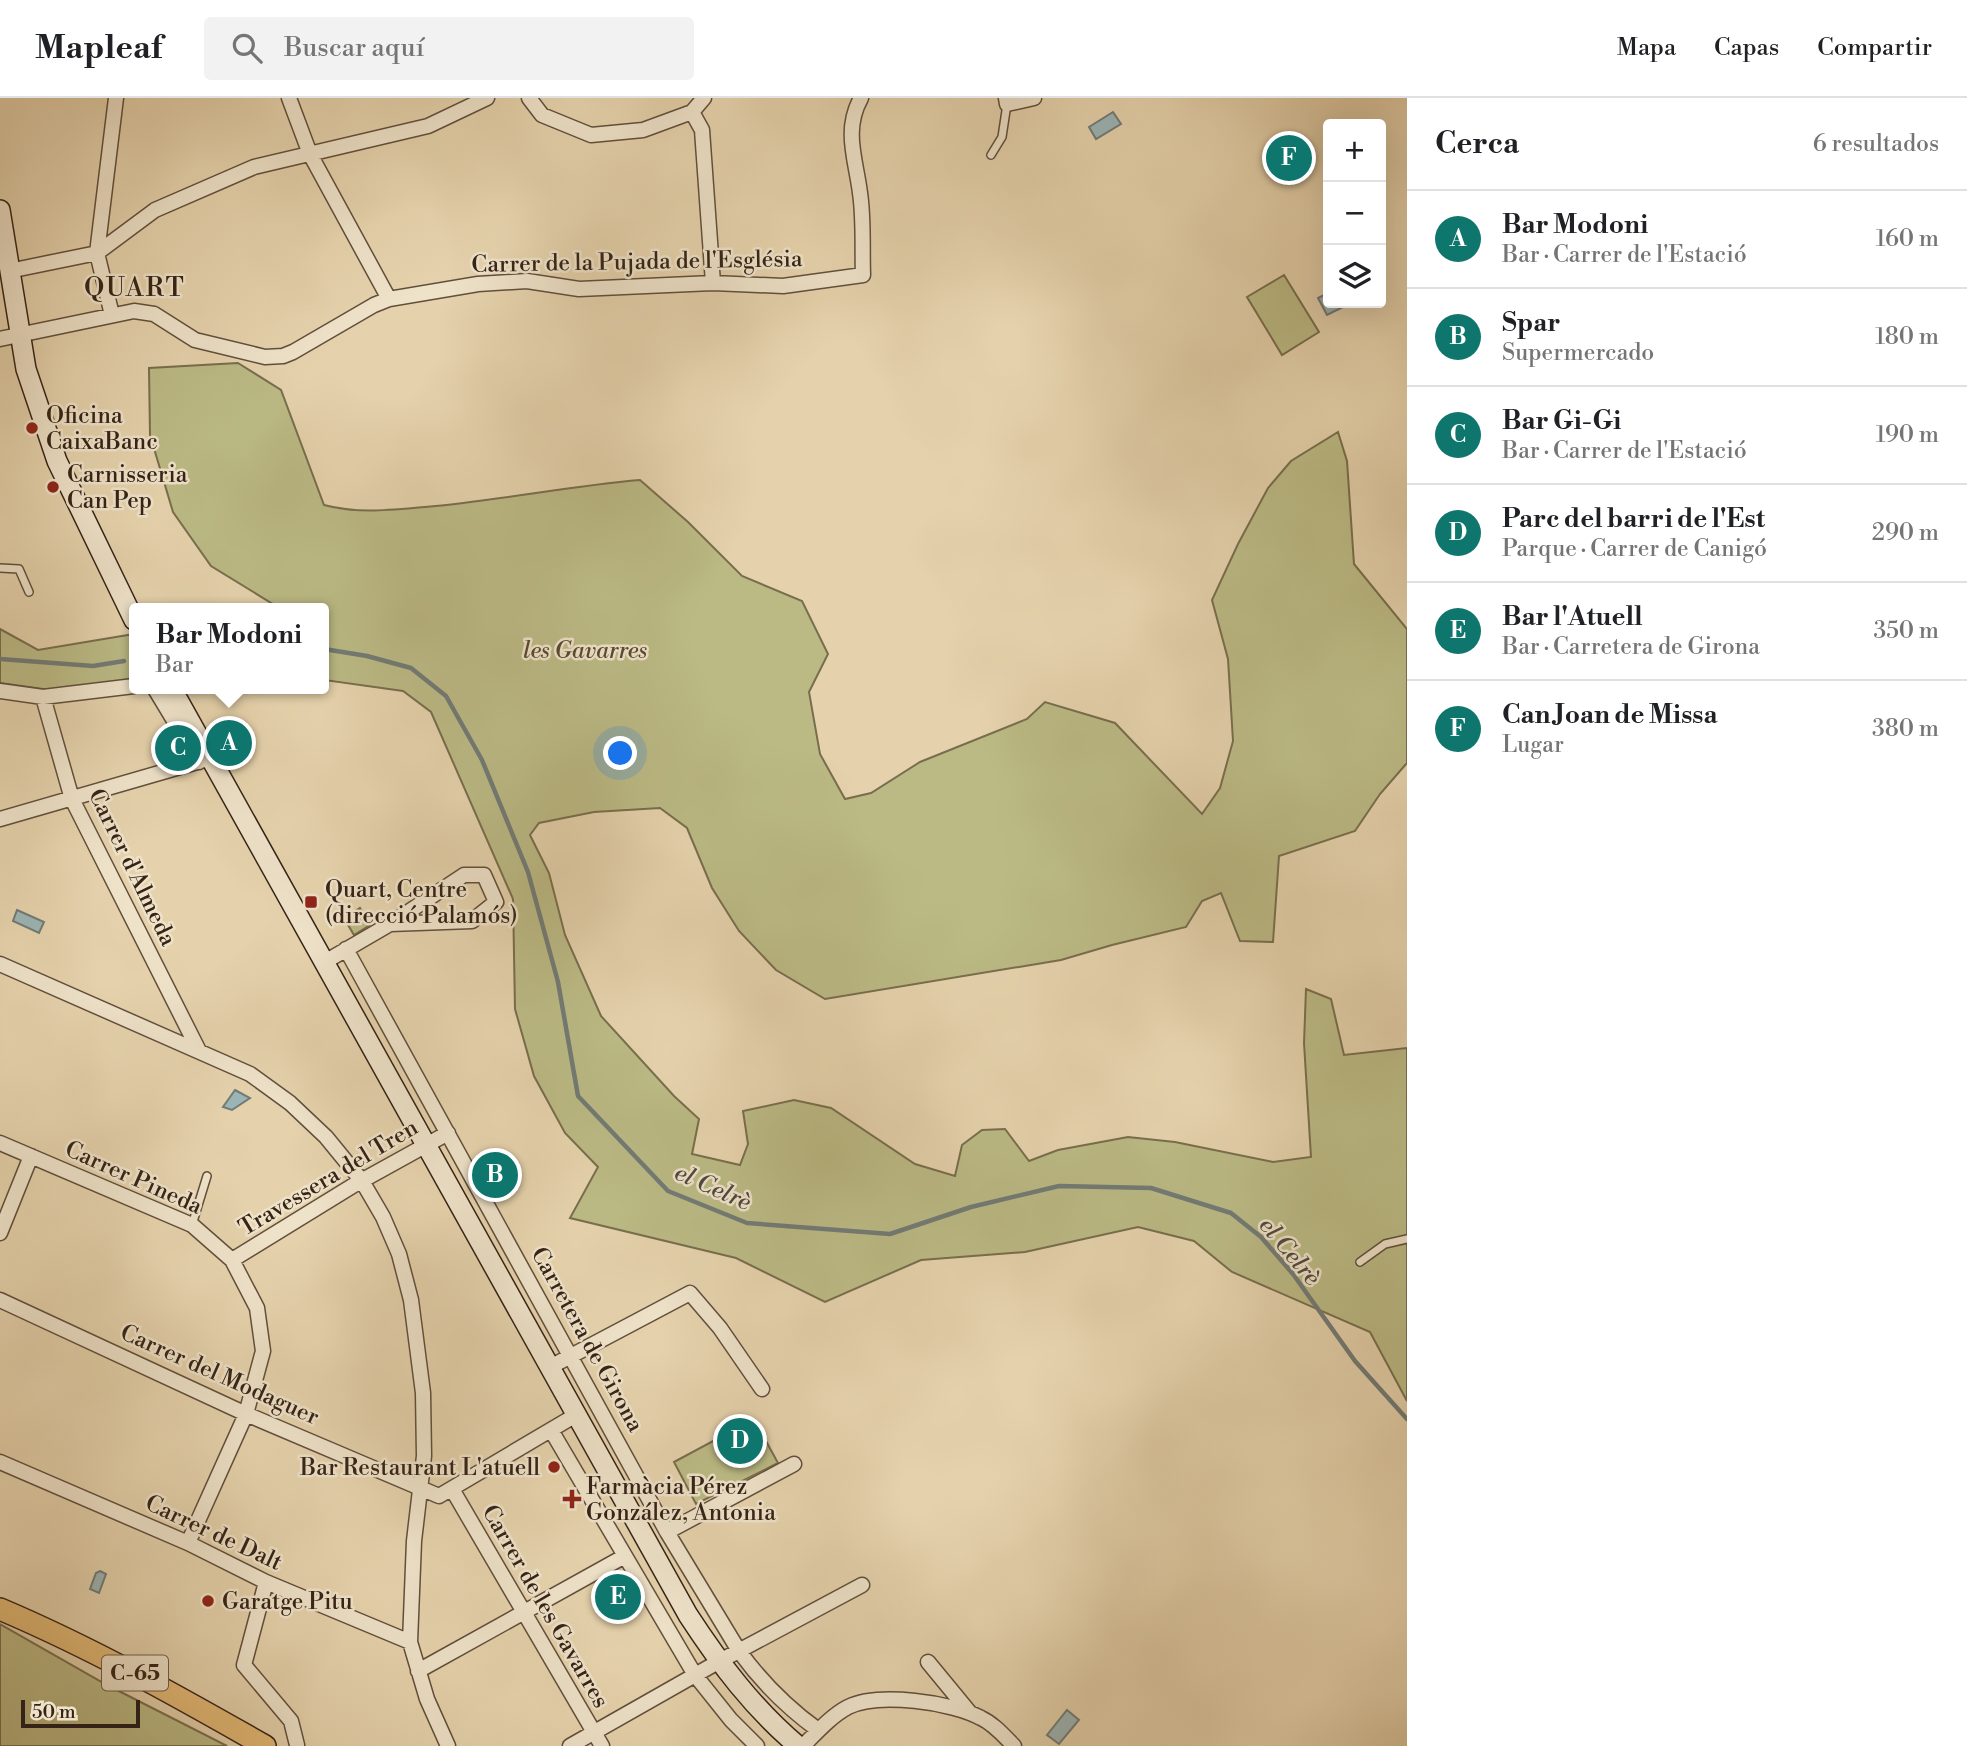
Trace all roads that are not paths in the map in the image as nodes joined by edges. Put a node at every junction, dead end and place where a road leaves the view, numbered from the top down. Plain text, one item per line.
1 (117, 98) edge
2 (289, 98) edge
3 (487, 98) edge
4 (529, 98) edge
5 (704, 98) edge
6 (861, 98) edge
7 (1034, 98) edge
8 (1007, 101) edge
9 (692, 113) junction
10 (310, 154) junction
11 (991, 155) dead end
12 (0, 210) edge
13 (97, 253) junction
14 (9, 271) junction
15 (713, 283) junction
16 (389, 299) junction
17 (112, 315) junction
18 (20, 334) junction
19 (0, 339) edge
20 (0, 568) edge
21 (29, 592) dead end
22 (129, 608) edge
23 (129, 687) edge
24 (0, 691) edge
25 (159, 694) edge
26 (174, 694) edge
27 (43, 697) junction
28 (205, 760) junction
29 (72, 799) junction
30 (0, 819) edge
31 (390, 924) junction
32 (346, 949) junction
33 (324, 962) junction
34 (0, 964) edge
35 (199, 1051) junction
36 (448, 1133) junction
37 (0, 1143) edge
38 (426, 1145) junction
39 (31, 1156) junction
40 (207, 1176) dead end
41 (362, 1181) junction
42 (192, 1224) junction
43 (0, 1233) edge
44 (1407, 1238) edge
45 (232, 1260) junction
46 (1360, 1262) dead end
47 (0, 1300) edge
48 (571, 1356) junction
49 (550, 1367) junction
50 (762, 1389) dead end
51 (246, 1414) junction
52 (576, 1415) junction
53 (551, 1430) junction
54 (0, 1462) edge
55 (794, 1464) dead end
56 (421, 1487) junction
57 (452, 1489) junction
58 (667, 1532) junction
59 (188, 1543) junction
60 (625, 1556) junction
61 (266, 1582) junction
62 (862, 1585) dead end
63 (0, 1609) edge
64 (524, 1613) junction
65 (410, 1642) junction
66 (739, 1651) junction
67 (718, 1662) junction
68 (928, 1662) dead end
69 (418, 1671) junction
70 (695, 1675) junction
71 (970, 1713) junction
72 (818, 1730) junction
73 (594, 1732) junction
74 (297, 1745) edge
75 (265, 1746) edge
76 (448, 1746) edge
77 (570, 1746) edge
78 (602, 1746) edge
79 (757, 1746) edge
80 (798, 1746) edge
81 (803, 1746) edge
82 (1014, 1746) edge

1 - 13 street
2 - 10 street
3 - 10 street
4 - 9 street
5 - 9 street
6 - 15 street, Carrer de la Pujada de l'Església
7 - 8 street
8 - 11 lane
9 - 15 street
10 - 13 street
10 - 16 street
12 - 14 main road
13 - 14 street
13 - 17 street
14 - 18 main road
15 - 16 street, Carrer de la Pujada de l'Església
16 - 17 street, Carrer de la Pujada de l'Església
17 - 18 street, Carrer de la Pujada de l'Església
18 - 19 street, Carrer de la Pujada de l'Església
18 - 22 main road
20 - 21 lane
23 - 27 street
24 - 27 street
25 - 28 street
26 - 28 main road
27 - 29 street, Carrer d'Almeda
28 - 29 street
28 - 33 main road
29 - 30 street
29 - 35 street, Carrer d'Almeda
31 - 31 street
31 - 32 street
32 - 33 street
32 - 36 street, Carretera de Girona
33 - 38 main road
34 - 35 street
35 - 41 street
36 - 38 street, Travessera del Tren
36 - 48 street, Carretera de Girona
37 - 39 street, Carrer Pineda
38 - 41 street, Travessera del Tren
38 - 49 main road
39 - 42 street, Carrer Pineda
39 - 43 street
40 - 42 lane
41 - 45 street, Travessera del Tren
41 - 56 street
42 - 45 street, Carrer Pineda
44 - 46 lane
45 - 51 street, Carrer Pineda
47 - 51 street, Carrer del Modaguer
48 - 49 street
48 - 50 street
48 - 58 street, Carretera de Girona
49 - 52 main road
51 - 56 street, Carrer del Modaguer
51 - 59 street, Carrer Pineda
52 - 53 street
52 - 67 main road
53 - 57 street
53 - 60 street
54 - 59 street, Carrer de Dalt
55 - 58 street
56 - 57 street, Carrer del Modaguer
56 - 65 street
57 - 64 street, Carrer de les Gavarres
58 - 66 street, Carretera de Girona
59 - 61 street, Carrer de Dalt
60 - 64 street
60 - 70 street
61 - 65 street, Carrer de Dalt
61 - 74 street
62 - 66 street
63 - 75 main road, C-65
64 - 69 street
64 - 73 street, Carrer de les Gavarres
65 - 69 street
66 - 67 street
66 - 72 street, Carretera de Girona
67 - 70 street
67 - 80 main road
68 - 71 street
69 - 76 street
70 - 73 street
70 - 79 street
71 - 72 street
71 - 82 street
72 - 81 street
73 - 77 street
73 - 78 street, Carrer de les Gavarres

